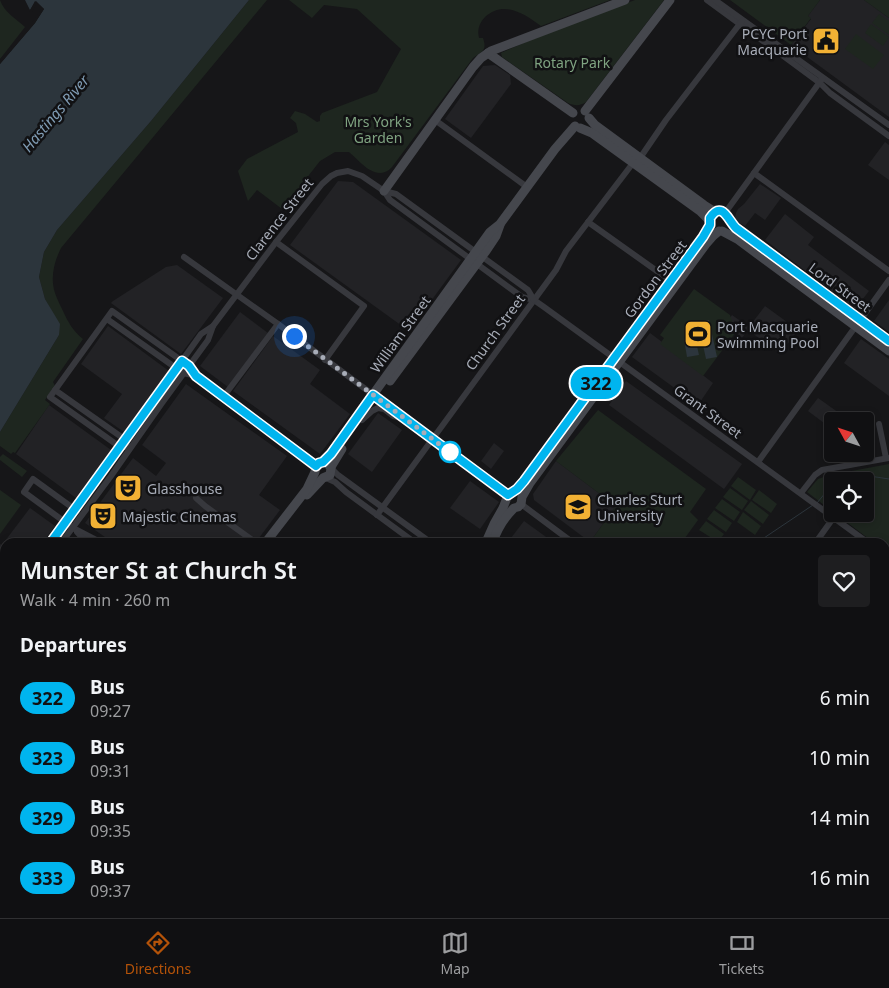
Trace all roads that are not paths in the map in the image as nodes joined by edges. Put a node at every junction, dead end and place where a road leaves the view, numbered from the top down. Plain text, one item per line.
1 (670, 0) edge
2 (707, 0) edge
3 (621, 1) edge
4 (719, 3) edge
5 (741, 22) junction
6 (488, 53) junction
7 (821, 81) junction
8 (858, 102) junction
9 (852, 109) junction
10 (573, 113) junction
11 (587, 115) junction
12 (435, 120) junction
13 (889, 125) edge
14 (577, 127) junction
15 (889, 136) edge
16 (636, 161) junction
17 (754, 173) junction
18 (527, 187) junction
19 (384, 190) junction
20 (724, 214) junction
21 (588, 222) junction
22 (709, 223) junction
23 (721, 231) junction
24 (276, 242) junction
25 (184, 257) dead end
26 (476, 258) junction
27 (889, 271) edge
28 (889, 280) edge
29 (671, 281) junction
30 (236, 295) junction
31 (534, 300) junction
32 (107, 319) junction
33 (858, 323) junction
34 (278, 324) junction
35 (212, 326) junction
36 (889, 341) edge
37 (889, 351) edge
38 (325, 360) junction
39 (617, 360) junction
40 (182, 361) junction
41 (189, 366) junction
42 (177, 369) junction
43 (183, 374) junction
44 (196, 376) junction
45 (55, 390) junction
46 (224, 396) junction
47 (375, 397) junction
48 (362, 420) junction
49 (407, 420) junction
50 (879, 424) dead end
51 (432, 439) junction
52 (125, 440) junction
53 (120, 447) junction
54 (130, 448) junction
55 (887, 458) edge
56 (758, 462) junction
57 (323, 467) junction
58 (325, 478) junction
59 (801, 493) junction
60 (509, 496) junction
61 (84, 497) junction
62 (196, 498) dead end
63 (92, 502) junction
64 (519, 503) junction
65 (383, 508) junction
66 (75, 510) junction
67 (824, 510) edge
68 (82, 515) junction
69 (377, 515) junction
70 (66, 522) junction
71 (830, 522) edge
72 (841, 522) edge
73 (73, 528) junction
74 (56, 538) edge
75 (65, 538) edge
76 (82, 538) edge
77 (92, 538) edge
78 (251, 538) edge
79 (269, 538) edge
80 (276, 538) edge
81 (409, 538) edge
82 (424, 538) edge
83 (488, 538) edge
84 (495, 538) edge
85 (567, 538) edge
86 (819, 538) edge
87 (863, 538) edge

1 - 11 street
2 - 4 street
3 - 6 street
4 - 5 street
5 - 7 street
5 - 16 street, Church Street
6 - 10 street
6 - 12 street
7 - 8 street
7 - 9 street
7 - 17 street
8 - 9 street
8 - 13 street
9 - 15 street
10 - 11 street
10 - 14 street
11 - 14 street
11 - 16 street, Lord Street
12 - 18 street
12 - 19 street
14 - 16 street, Lord Street
14 - 18 street, William Street
16 - 20 street, Lord Street
16 - 21 street, Church Street
16 - 22 street, Lord Street
17 - 20 street
17 - 27 street
18 - 26 street, William Street
19 - 24 street, Clarence Street
19 - 26 street, Grant Street
20 - 22 street
20 - 23 street
20 - 33 street, Lord Street
21 - 29 street
21 - 31 street, Church Street
22 - 23 street
22 - 29 street, Gordon Street
23 - 33 street, Lord Street
23 - 39 street, Gordon Street
24 - 30 street, Clarence Street
24 - 38 street
25 - 30 street
26 - 31 street, Grant Street
26 - 47 street, William Street
28 - 33 street
29 - 39 street, Gordon Street
30 - 34 street
30 - 35 street, Clarence Street
31 - 39 street, Grant Street
31 - 51 street, Church Street
32 - 40 street
32 - 42 street
32 - 45 street
33 - 36 street, Lord Street
33 - 37 street, Lord Street
33 - 56 street
34 - 38 street
34 - 46 street
35 - 40 street, Clarence Street
35 - 41 street, Clarence Street
38 - 47 street
39 - 56 street, Grant Street
39 - 60 street, Gordon Street
39 - 64 street, Gordon Street
40 - 41 street
40 - 42 street, Clarence Street
41 - 43 street, Clarence Street
41 - 44 street
42 - 43 street
42 - 52 street, Clarence Street
43 - 44 street
43 - 54 street, Clarence Street
44 - 46 street
45 - 52 street
45 - 53 street
46 - 57 street
47 - 48 street, William Street
47 - 49 street
47 - 57 street, William Street
48 - 49 street
48 - 57 street, William Street
49 - 51 street
50 - 55 street
51 - 60 street
51 - 65 street, Church Street
52 - 53 street, Clarence Street
52 - 54 street
53 - 54 street
53 - 61 street, Clarence Street
54 - 63 street, Clarence Street
55 - 59 street
56 - 59 street, Grant Street
57 - 58 street
57 - 65 street
57 - 79 street, William Street
58 - 69 street
58 - 80 street
59 - 67 street, Grant Street
60 - 64 street
60 - 64 street
60 - 83 street, Gordon Street
61 - 63 street
61 - 66 street, Clarence Street
62 - 78 street
63 - 68 street, Clarence Street
64 - 84 street, Gordon Street
64 - 85 street
65 - 69 street, Church Street
65 - 82 street
66 - 68 street
66 - 70 street, Clarence Street
66 - 70 street
68 - 73 street, Clarence Street
69 - 81 street
70 - 73 street
70 - 74 street, Clarence Street
71 - 86 street
72 - 87 street, Grant Street
73 - 75 street, Clarence Street
73 - 76 street
73 - 77 street

